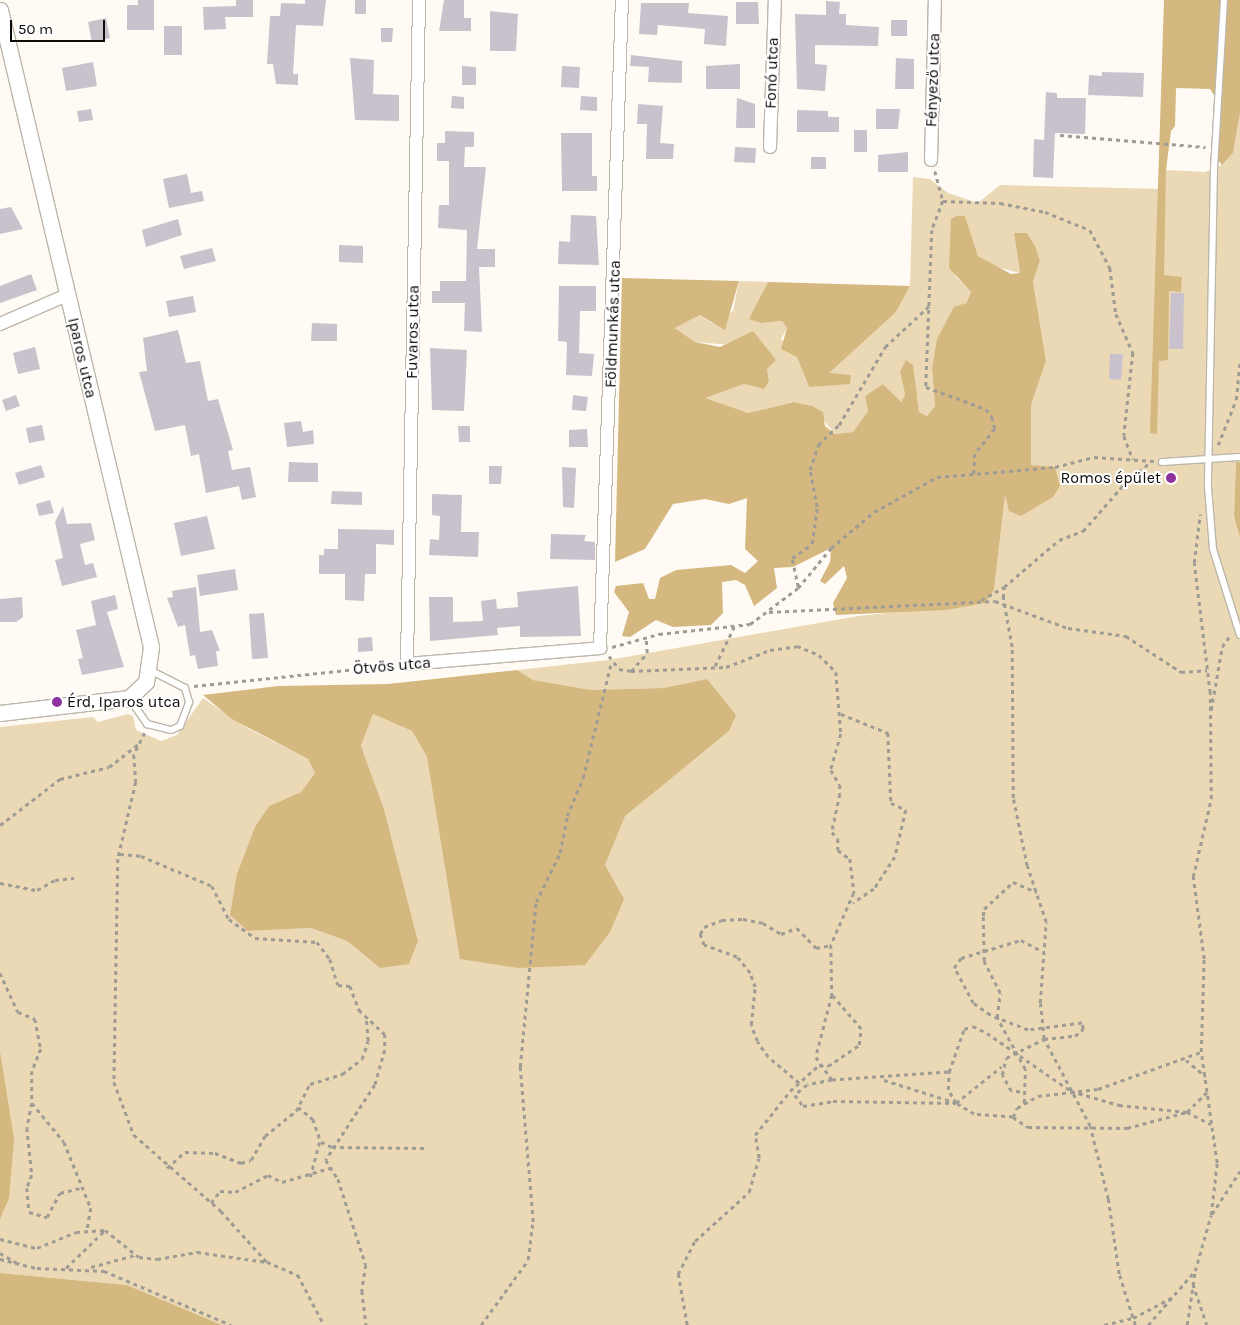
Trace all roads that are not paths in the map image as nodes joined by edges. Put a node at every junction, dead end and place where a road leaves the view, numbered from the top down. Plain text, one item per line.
1 (419, 0) edge
2 (622, 0) edge
3 (775, 0) edge
4 (935, 0) edge
5 (1224, 0) edge
6 (0, 10) edge
7 (770, 146) dead end
8 (931, 160) road end
9 (67, 295) junction
10 (0, 324) edge
11 (1240, 457) edge
12 (1209, 459) junction
13 (1162, 462) road end
14 (1240, 635) edge
15 (600, 648) joint
16 (407, 664) joint
17 (151, 671) junction
18 (129, 698) junction
19 (0, 714) edge

1 - 16 street, Fuvaros utca
2 - 15 street, Földmunkás utca
3 - 7 street, Fonó utca
4 - 8 street, Fényező utca
5 - 12 lane
6 - 9 street, Iparos utca
9 - 10 street
9 - 17 street, Iparos utca
11 - 12 lane
12 - 13 lane
12 - 14 lane
15 - 16 street, Ötvös utca
17 - 18 street
17 - 18 lane
18 - 19 street

